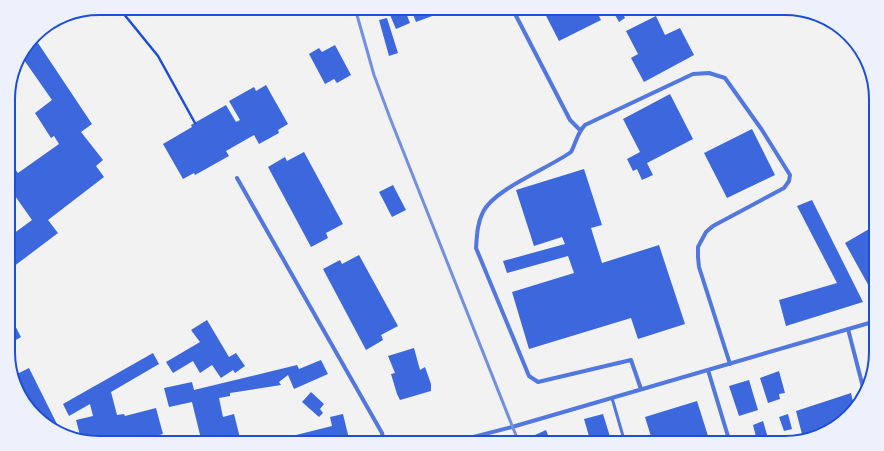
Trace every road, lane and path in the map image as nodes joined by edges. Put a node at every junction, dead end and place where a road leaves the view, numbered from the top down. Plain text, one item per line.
1 (125, 15) edge
2 (516, 15) edge
3 (195, 122) dead end
4 (580, 130) junction
5 (237, 178) dead end
6 (869, 323) edge
7 (848, 329) junction
8 (730, 364) junction
9 (708, 370) junction
10 (862, 386) edge
11 (641, 389) junction
12 (612, 398) junction
13 (383, 436) edge
14 (477, 436) edge
15 (623, 436) edge
16 (728, 436) edge

1 - 3 path
2 - 4 street
4 - 8 street
4 - 11 street
5 - 13 street
6 - 7 street
7 - 8 street
7 - 10 street
8 - 9 street
9 - 11 street
9 - 16 street
11 - 12 street
12 - 14 street
12 - 15 lane

